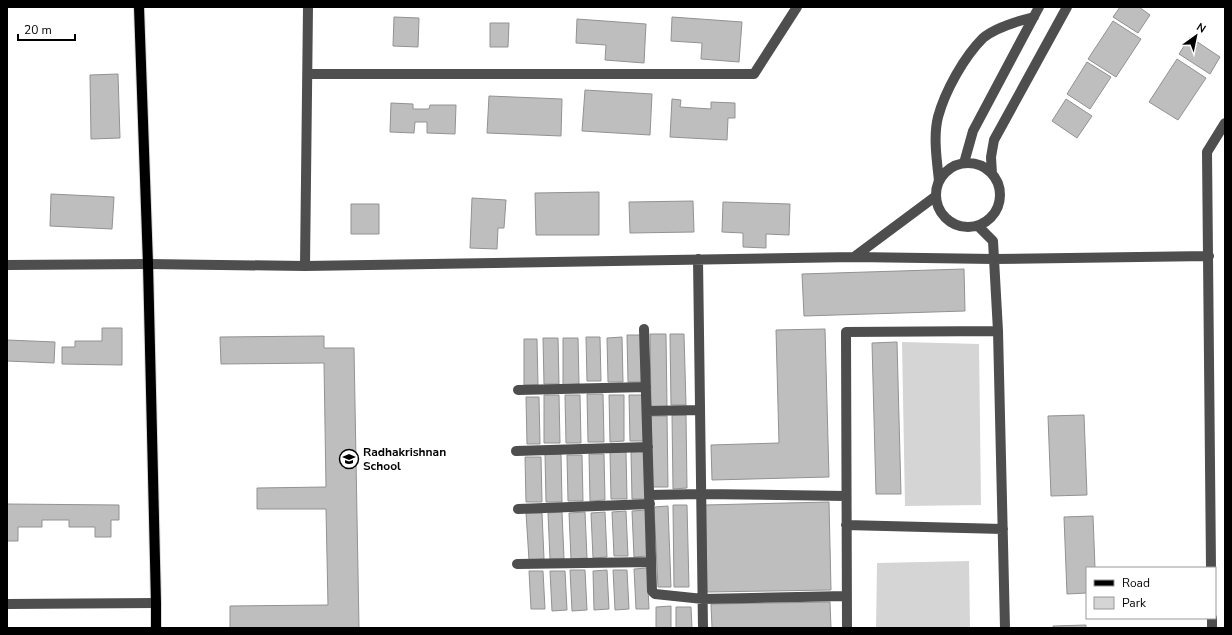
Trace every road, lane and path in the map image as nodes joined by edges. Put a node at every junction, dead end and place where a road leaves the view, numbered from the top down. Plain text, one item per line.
1 (139, 7) edge
2 (308, 7) edge
3 (797, 7) edge
4 (1039, 7) edge
5 (1067, 7) edge
6 (1034, 17) junction
7 (308, 74) junction
8 (1225, 123) edge
9 (964, 163) junction
10 (992, 174) junction
11 (939, 181) junction
12 (936, 196) junction
13 (978, 226) junction
14 (1209, 256) junction
15 (854, 257) junction
16 (994, 259) junction
17 (698, 260) junction
18 (148, 264) junction
19 (7, 265) edge
20 (305, 266) junction
21 (644, 329) dead end
22 (998, 331) junction
23 (646, 387) junction
24 (518, 390) dead end
25 (700, 410) junction
26 (647, 411) junction
27 (648, 447) junction
28 (516, 451) dead end
29 (701, 494) junction
30 (846, 496) junction
31 (650, 500) junction
32 (518, 509) dead end
33 (846, 525) junction
34 (1003, 529) junction
35 (651, 562) junction
36 (517, 564) dead end
37 (1211, 567) edge
38 (846, 596) junction
39 (703, 599) junction
40 (156, 603) junction
41 (7, 604) edge
42 (156, 628) edge
43 (703, 628) edge
44 (847, 628) edge
45 (1005, 628) edge

1 - 18 main road
2 - 7 street
3 - 7 street
4 - 6 street
5 - 10 street
6 - 9 street
6 - 11 street
7 - 20 street
8 - 14 street
9 - 10 street
9 - 11 street
10 - 13 street
11 - 12 street
12 - 13 street
12 - 15 street
13 - 16 street
14 - 16 street
14 - 37 street
15 - 16 street
15 - 17 street
16 - 22 street
17 - 20 street
17 - 25 street
18 - 19 street
18 - 20 street
18 - 40 main road
21 - 23 street
22 - 30 street
22 - 34 street
23 - 24 street
23 - 26 street
25 - 26 street
25 - 29 street
26 - 27 street
27 - 28 street
27 - 31 street
29 - 30 street
29 - 31 street
29 - 39 street
30 - 33 street
31 - 32 street
31 - 35 street
33 - 34 street
33 - 38 street
34 - 45 street
35 - 36 street
35 - 39 street
38 - 39 street
38 - 44 street
39 - 43 street
40 - 41 street
40 - 42 main road

